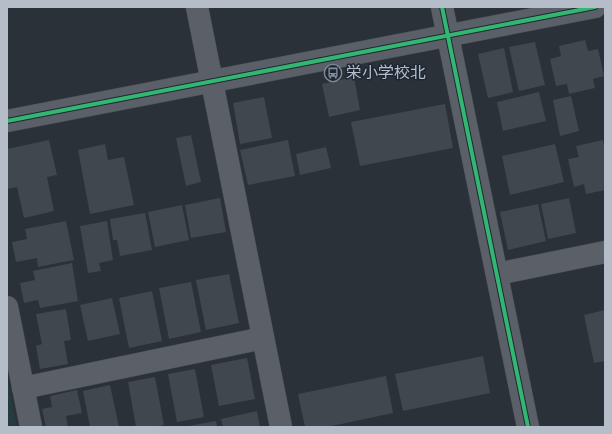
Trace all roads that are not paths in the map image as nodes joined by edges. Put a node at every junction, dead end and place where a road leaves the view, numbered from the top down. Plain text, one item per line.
1 (197, 7) edge
2 (442, 7) edge
3 (595, 7) edge
4 (448, 35) junction
5 (212, 81) junction
6 (7, 121) edge
7 (605, 252) edge
8 (497, 274) junction
9 (7, 307) edge
10 (263, 338) junction
11 (23, 388) junction
12 (525, 426) edge
13 (31, 427) edge
14 (281, 427) edge

1 - 5 street
2 - 4 street
3 - 4 street
4 - 5 street
4 - 8 street
5 - 6 street
5 - 10 street
7 - 8 street
8 - 12 street
9 - 11 street
10 - 11 street
10 - 14 street
11 - 13 street

